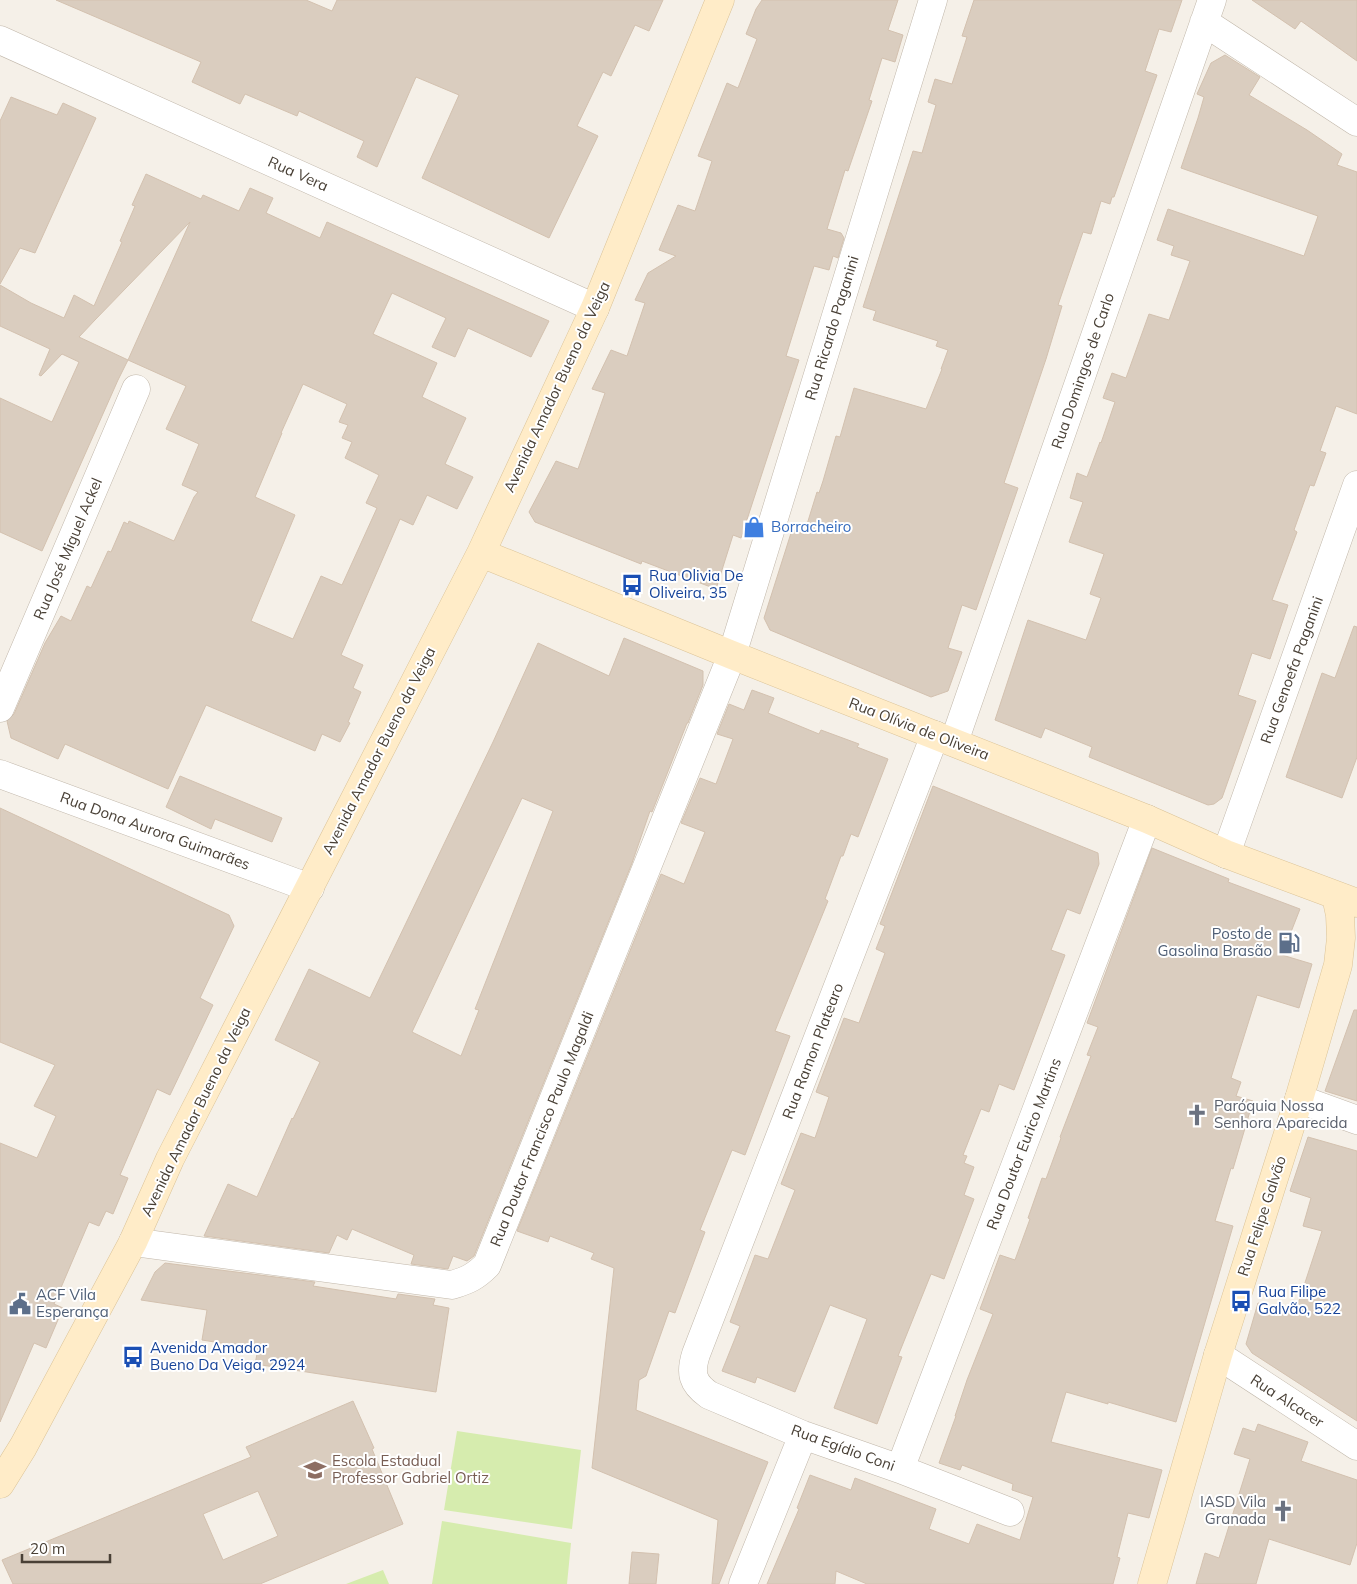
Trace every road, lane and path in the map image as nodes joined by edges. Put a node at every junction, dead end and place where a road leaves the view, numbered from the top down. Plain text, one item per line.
1 (720, 0) edge
2 (933, 0) edge
3 (1208, 11) edge
4 (0, 40) edge
5 (1357, 122) edge
6 (596, 308) junction
7 (136, 389) dead end
8 (1357, 485) edge
9 (480, 553) junction
10 (732, 656) junction
11 (0, 708) edge
12 (944, 739) junction
13 (0, 774) edge
14 (1147, 819) junction
15 (1226, 854) junction
16 (310, 888) junction
17 (1346, 899) edge
18 (1349, 933) edge
19 (1357, 966) edge
20 (1331, 992) junction
21 (1299, 1099) junction
22 (1357, 1120) edge
23 (133, 1242) junction
24 (1218, 1355) junction
25 (692, 1366) joint
26 (803, 1435) junction
27 (1357, 1446) edge
28 (900, 1468) junction
29 (0, 1484) edge
30 (1010, 1512) dead end
31 (743, 1584) edge
32 (1152, 1584) edge

1 - 6 main road, Avenida Amador Bueno da Veiga
2 - 10 street, Rua Ricardo Paganini
3 - 5 street
3 - 12 street, Rua Domingos de Carlo
4 - 6 street, Rua Vera
6 - 9 main road, Avenida Amador Bueno da Veiga
7 - 11 street, Rua José Miguel Ackel
8 - 15 street, Rua Genoefa Paganini
9 - 10 main road, Rua Olívia de Oliveira
9 - 16 main road, Avenida Amador Bueno da Veiga
10 - 12 main road, Rua Olívia de Oliveira
10 - 23 street, Rua Doutor Francisco Paulo Magaldi
12 - 14 main road, Rua Olívia de Oliveira
12 - 25 street, Rua Ramon Platearo
13 - 16 street, Rua Dona Aurora Guimarães
14 - 15 main road, Rua Olívia de Oliveira
14 - 28 street, Rua Doutor Eurico Martins
15 - 17 main road, Rua Olívia de Oliveira
16 - 23 main road, Avenida Amador Bueno da Veiga
17 - 18 main road, Rua Felipe Galvão
18 - 20 main road, Rua Felipe Galvão
19 - 20 main road, Rua Felipe Galvão
20 - 21 main road, Rua Felipe Galvão
21 - 22 street
21 - 24 main road, Rua Felipe Galvão
23 - 29 main road, Avenida Amador Bueno da Veiga
24 - 27 street, Rua Alcacer
24 - 32 main road, Rua Felipe Galvão
25 - 26 street, Rua Egídio Coni
26 - 28 street, Rua Egídio Coni
26 - 31 street
28 - 30 street, Rua Egídio Coni

